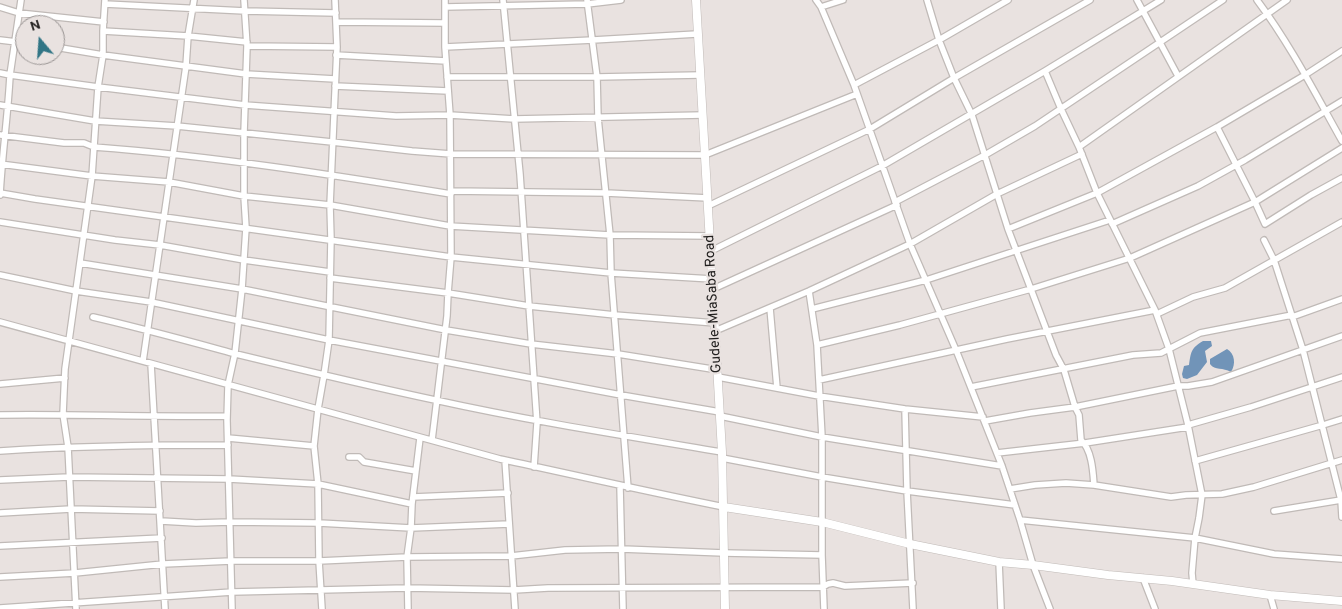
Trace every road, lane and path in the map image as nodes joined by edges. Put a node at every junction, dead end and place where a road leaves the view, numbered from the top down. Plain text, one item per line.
1 (21, 0) edge
2 (194, 0) edge
3 (244, 0) edge
4 (335, 0) edge
5 (621, 0) edge
6 (696, 0) edge
7 (816, 0) edge
8 (843, 0) edge
9 (927, 0) edge
10 (1008, 0) edge
11 (1090, 0) edge
12 (1136, 0) edge
13 (1161, 0) edge
14 (1223, 0) edge
15 (1257, 0) edge
16 (1287, 0) edge
17 (105, 2) edge
18 (587, 2) edge
19 (445, 3) edge
20 (503, 3) edge
21 (0, 7) edge
22 (820, 7) junction
23 (193, 8) junction
24 (245, 11) junction
25 (1142, 12) junction
26 (20, 13) junction
27 (336, 13) junction
28 (1267, 13) junction
29 (104, 22) junction
30 (336, 22) junction
31 (445, 24) junction
32 (103, 31) junction
33 (697, 34) junction
34 (188, 36) junction
35 (0, 40) edge
36 (593, 40) junction
37 (939, 40) junction
38 (15, 42) joint
39 (1159, 43) junction
40 (247, 44) junction
41 (506, 45) junction
42 (337, 47) junction
43 (445, 47) junction
44 (65, 49) edge
45 (1342, 51) edge
46 (103, 55) junction
47 (336, 55) junction
48 (446, 61) junction
49 (186, 66) junction
50 (1045, 71) junction
51 (0, 73) edge
52 (246, 74) junction
53 (10, 75) junction
54 (700, 75) junction
55 (1306, 75) junction
56 (1178, 76) junction
57 (447, 77) junction
58 (597, 77) junction
59 (335, 78) junction
60 (510, 78) junction
61 (954, 78) junction
62 (854, 85) junction
63 (335, 86) junction
64 (98, 87) junction
65 (448, 91) junction
66 (857, 94) junction
67 (181, 97) junction
68 (1342, 101) edge
69 (0, 105) edge
70 (245, 105) junction
71 (9, 107) junction
72 (1061, 109) junction
73 (334, 111) junction
74 (1325, 111) junction
75 (972, 114) junction
76 (703, 115) junction
77 (450, 116) junction
78 (598, 118) junction
79 (514, 119) junction
80 (95, 121) junction
81 (177, 126) junction
82 (1217, 127) junction
83 (870, 129) junction
84 (244, 133) junction
85 (2, 135) edge
86 (1342, 141) edge
87 (332, 142) junction
88 (94, 147) junction
89 (1079, 147) junction
90 (1342, 148) edge
91 (173, 154) junction
92 (451, 154) junction
93 (601, 154) junction
94 (1082, 154) junction
95 (518, 155) junction
96 (705, 155) junction
97 (985, 155) junction
98 (1, 164) edge
99 (244, 164) junction
100 (1236, 165) junction
101 (882, 166) junction
102 (331, 174) junction
103 (92, 176) junction
104 (1342, 178) edge
105 (169, 182) junction
106 (521, 192) junction
107 (451, 193) junction
108 (606, 193) junction
109 (1097, 193) junction
110 (0, 194) edge
111 (998, 194) junction
112 (244, 196) junction
113 (708, 202) junction
114 (1255, 202) junction
115 (896, 204) junction
116 (330, 205) junction
117 (88, 206) junction
118 (164, 216) junction
119 (0, 222) edge
120 (1111, 222) junction
121 (1342, 222) edge
122 (450, 226) junction
123 (246, 228) junction
124 (1008, 230) junction
125 (524, 231) junction
126 (84, 235) junction
127 (610, 235) junction
128 (710, 236) junction
129 (331, 239) junction
130 (1264, 240) dead end
131 (910, 244) junction
132 (160, 245) junction
133 (711, 250) junction
134 (1016, 251) junction
135 (450, 256) junction
136 (1130, 258) junction
137 (244, 260) junction
138 (1274, 260) junction
139 (80, 263) junction
140 (526, 265) junction
141 (611, 273) junction
142 (156, 274) junction
143 (0, 275) edge
144 (330, 275) junction
145 (712, 279) junction
146 (926, 280) junction
147 (242, 289) junction
148 (713, 289) junction
149 (1031, 289) junction
150 (76, 290) junction
151 (809, 291) junction
152 (448, 292) junction
153 (1342, 299) edge
154 (151, 302) junction
155 (529, 306) junction
156 (329, 307) junction
157 (770, 308) junction
158 (812, 308) junction
159 (1156, 312) junction
160 (941, 314) junction
161 (615, 315) junction
162 (1292, 316) junction
163 (93, 317) dead end
164 (238, 320) junction
165 (0, 322) edge
166 (715, 323) junction
167 (148, 330) junction
168 (446, 330) junction
169 (715, 332) junction
170 (1048, 332) junction
171 (1342, 336) edge
172 (69, 340) junction
173 (328, 340) junction
174 (531, 344) junction
175 (817, 345) junction
176 (1169, 349) junction
177 (956, 350) junction
178 (1303, 350) junction
179 (235, 353) junction
180 (618, 354) junction
181 (143, 361) junction
182 (442, 361) junction
183 (151, 364) junction
184 (1064, 370) junction
185 (718, 374) junction
186 (324, 375) junction
187 (1342, 377) edge
188 (65, 378) junction
189 (534, 379) junction
190 (819, 380) junction
191 (0, 384) edge
192 (228, 385) junction
193 (1178, 386) junction
194 (971, 387) junction
195 (1313, 387) junction
196 (777, 388) junction
197 (621, 395) junction
198 (819, 396) junction
199 (436, 401) junction
200 (1074, 407) junction
201 (318, 409) junction
202 (905, 409) junction
203 (64, 414) junction
204 (720, 414) junction
205 (0, 415) edge
206 (154, 416) junction
207 (227, 416) junction
208 (984, 419) junction
209 (1342, 419) edge
210 (537, 421) junction
211 (1323, 425) junction
212 (1188, 426) junction
213 (624, 435) junction
214 (822, 437) junction
215 (420, 438) junction
216 (432, 440) junction
217 (228, 442) junction
218 (1084, 443) junction
219 (156, 445) junction
220 (314, 446) junction
221 (68, 447) junction
222 (0, 450) edge
223 (906, 450) junction
224 (997, 453) junction
225 (722, 455) junction
226 (349, 456) dead end
227 (505, 460) junction
228 (1342, 460) edge
229 (1195, 461) junction
230 (1332, 463) junction
231 (1002, 466) junction
232 (534, 467) junction
233 (416, 471) junction
234 (68, 477) junction
235 (158, 477) junction
236 (822, 477) junction
237 (229, 479) junction
238 (0, 480) edge
239 (318, 484) junction
240 (620, 486) junction
241 (1094, 486) junction
242 (628, 488) junction
243 (1010, 488) junction
244 (907, 491) junction
245 (1340, 491) edge
246 (508, 492) junction
247 (1202, 495) junction
248 (413, 497) junction
249 (1341, 500) edge
250 (412, 504) junction
251 (1015, 505) junction
252 (724, 508) junction
253 (71, 509) junction
254 (160, 511) junction
255 (1274, 511) dead end
256 (0, 513) edge
257 (1342, 517) edge
258 (1020, 520) junction
259 (161, 521) junction
260 (230, 522) junction
261 (822, 522) junction
262 (319, 523) junction
263 (509, 524) junction
264 (411, 528) junction
265 (162, 538) junction
266 (1195, 538) junction
267 (73, 542) junction
268 (910, 544) junction
269 (0, 546) edge
270 (622, 549) junction
271 (724, 553) junction
272 (822, 555) junction
273 (511, 556) junction
274 (407, 557) junction
275 (1342, 559) edge
276 (319, 560) junction
277 (231, 561) junction
278 (999, 562) junction
279 (163, 564) junction
280 (1033, 564) junction
281 (75, 573) junction
282 (0, 577) edge
283 (1144, 578) junction
284 (913, 583) junction
285 (1193, 584) junction
286 (823, 587) junction
287 (407, 588) junction
288 (622, 588) junction
289 (724, 588) junction
290 (320, 590) junction
291 (514, 590) junction
292 (232, 592) junction
293 (1270, 595) junction
294 (165, 597) junction
295 (1342, 601) edge
296 (76, 606) edge
297 (0, 608) edge
298 (165, 609) edge
299 (232, 609) edge
300 (322, 609) edge
301 (408, 609) edge
302 (515, 609) edge
303 (623, 609) edge
304 (725, 609) edge
305 (824, 609) edge
306 (913, 609) edge
307 (1001, 609) edge
308 (1050, 609) edge
309 (1155, 609) edge
310 (1274, 609) edge

1 - 26 street
2 - 23 street
3 - 24 street
4 - 27 street
5 - 18 street
6 - 33 main road, Gudele-MiaSaba Road
7 - 22 street
8 - 22 street
9 - 37 street
10 - 37 street
11 - 61 street
12 - 25 street
13 - 25 street
14 - 39 street
15 - 28 street
16 - 28 street
17 - 23 street
17 - 29 street
18 - 20 street
18 - 36 street
19 - 20 street
19 - 31 street
20 - 41 street
21 - 26 street
22 - 62 street
23 - 24 street
23 - 34 street
24 - 27 street
24 - 40 street
25 - 39 street
25 - 50 street
26 - 29 street
27 - 30 street
28 - 55 street
28 - 56 street
29 - 32 street
30 - 31 street
30 - 42 street
31 - 43 street
32 - 34 street
32 - 46 street
33 - 36 street
33 - 54 main road, Gudele-MiaSaba Road
34 - 40 street
34 - 49 street
35 - 38 street
36 - 41 street
36 - 58 street
37 - 61 street
37 - 62 street
38 - 53 street
39 - 56 street
39 - 72 street
40 - 42 street
40 - 52 street
41 - 43 street
41 - 60 street
42 - 47 street
43 - 48 street
44 - 46 street
45 - 55 street
46 - 49 street
46 - 64 street
47 - 48 street
47 - 59 street
48 - 57 street
49 - 52 street
49 - 67 street
50 - 72 street
50 - 75 street
51 - 53 street
52 - 59 street
52 - 70 street
53 - 64 street
53 - 71 street
54 - 58 street
54 - 76 main road, Gudele-MiaSaba Road
55 - 74 street
55 - 82 street
56 - 89 street
57 - 60 street
57 - 65 street
58 - 60 street
58 - 78 street
59 - 63 street
60 - 79 street
61 - 75 street
61 - 83 street
62 - 66 street
63 - 65 street
63 - 73 street
64 - 67 street
64 - 80 street
65 - 77 street
66 - 83 street
66 - 96 street
67 - 70 street
67 - 81 street
68 - 74 street
69 - 71 street
70 - 73 street
70 - 84 street
71 - 80 street
71 - 85 street
72 - 89 street
72 - 97 street
73 - 77 street
73 - 87 street
74 - 86 street
74 - 100 street
75 - 97 street
75 - 101 street
76 - 78 street
76 - 96 main road, Gudele-MiaSaba Road
77 - 79 street
77 - 92 street
78 - 79 street
78 - 93 street
79 - 95 street
80 - 81 street
80 - 88 street
81 - 84 street
81 - 91 street
82 - 100 street
82 - 109 street
83 - 101 street
83 - 113 street
84 - 87 street
84 - 99 street
85 - 88 street
85 - 98 street
87 - 92 street
87 - 102 street
88 - 91 street
88 - 103 street
89 - 94 street
90 - 114 street
91 - 99 street
91 - 105 street
92 - 95 street
92 - 107 street
93 - 95 street
93 - 96 street
93 - 108 street
94 - 109 street
94 - 111 street
95 - 106 street
96 - 113 main road, Gudele-MiaSaba Road
97 - 111 street
97 - 115 street
98 - 103 street
98 - 110 street
99 - 102 street
99 - 112 street
100 - 114 street
100 - 120 street
101 - 115 street
101 - 133 street
102 - 107 street
102 - 116 street
103 - 105 street
103 - 117 street
104 - 114 street
105 - 112 street
105 - 118 street
106 - 107 street
106 - 108 street
106 - 125 street
107 - 122 street
108 - 113 street
108 - 127 street
109 - 120 street
109 - 124 street
110 - 117 street
111 - 124 street
111 - 131 street
112 - 116 street
112 - 123 street
113 - 128 main road, Gudele-MiaSaba Road
114 - 136 street
115 - 131 street
115 - 148 street
116 - 122 street
116 - 129 street
117 - 118 street
117 - 126 street
118 - 123 street
118 - 132 street
119 - 126 street
120 - 134 street
120 - 136 street
121 - 138 street
122 - 125 street
122 - 135 street
123 - 129 street
123 - 137 street
124 - 134 street
125 - 127 street
125 - 140 street
126 - 132 street
126 - 139 street
127 - 128 street
127 - 141 street
128 - 133 main road, Gudele-MiaSaba Road
129 - 135 street
129 - 144 street
130 - 138 street
131 - 146 street
131 - 151 street
132 - 137 street
132 - 142 street
133 - 145 main road, Gudele-MiaSaba Road
134 - 146 street
134 - 149 street
135 - 140 street
135 - 152 street
136 - 149 street
136 - 159 street
137 - 144 street
137 - 147 street
138 - 159 street
138 - 162 street
139 - 142 street
139 - 150 street
140 - 141 street
140 - 155 street
141 - 145 street
141 - 161 street
142 - 147 street
142 - 154 street
143 - 150 street
144 - 152 street
144 - 156 street
145 - 148 main road, Gudele-MiaSaba Road
146 - 158 street
146 - 160 street
147 - 156 street
147 - 164 street
148 - 166 main road, Gudele-MiaSaba Road
149 - 160 street
149 - 170 street
150 - 154 street
150 - 172 street
151 - 157 street
151 - 158 street
152 - 155 street
152 - 168 street
153 - 162 street
154 - 164 street
154 - 167 street
155 - 161 street
155 - 174 street
156 - 168 street
156 - 173 street
157 - 169 street
157 - 196 street
158 - 175 street
159 - 170 street
159 - 176 street
160 - 175 street
160 - 177 street
161 - 166 street
161 - 180 street
162 - 176 street
162 - 178 street
163 - 167 street
164 - 173 street
164 - 179 street
165 - 172 street
166 - 169 main road, Gudele-MiaSaba Road
167 - 179 street
167 - 181 street
168 - 174 street
168 - 182 street
169 - 185 main road, Gudele-MiaSaba Road
170 - 177 street
170 - 184 street
171 - 178 street
172 - 181 street
172 - 188 street
173 - 182 street
173 - 186 street
174 - 180 street
174 - 189 street
175 - 190 street
176 - 184 street
176 - 193 street
177 - 190 street
177 - 194 street
178 - 193 street
178 - 195 street
179 - 186 street
179 - 192 street
180 - 185 street
180 - 197 street
181 - 183 street
182 - 189 street
182 - 199 street
183 - 192 street
183 - 206 street
184 - 194 street
184 - 200 street
185 - 196 street
185 - 204 main road, Gudele-MiaSaba Road
186 - 199 street
186 - 201 street
187 - 195 street
188 - 191 street
188 - 203 street
189 - 197 street
189 - 210 street
190 - 198 street
192 - 201 street
192 - 207 street
193 - 200 street
193 - 212 street
194 - 208 street
195 - 211 street
195 - 212 street
196 - 198 street
197 - 204 street
197 - 213 street
198 - 202 street
198 - 214 street
199 - 210 street
199 - 216 street
200 - 208 street
200 - 218 street
201 - 215 street
201 - 220 street
202 - 208 street
202 - 223 street
203 - 205 street
203 - 206 street
203 - 221 street
204 - 214 street
204 - 225 main road, Gudele-MiaSaba Road
206 - 207 street
206 - 219 street
207 - 217 street
208 - 224 street
209 - 211 street
210 - 213 street
210 - 232 street
211 - 229 street
211 - 230 street
212 - 218 street
212 - 229 street
213 - 225 street
213 - 242 street
214 - 223 street
214 - 236 street
215 - 216 street
215 - 233 street
216 - 227 street
217 - 219 street
217 - 220 street
217 - 237 street
218 - 224 street
218 - 241 street
219 - 221 street
219 - 235 street
220 - 239 street
221 - 222 street
221 - 234 street
223 - 231 street
223 - 244 street
224 - 231 street
225 - 236 street
225 - 252 main road, Gudele-MiaSaba Road
226 - 233 street
227 - 232 street
227 - 246 street
228 - 230 street
229 - 247 street
230 - 245 street
230 - 247 street
231 - 243 street
232 - 240 street
233 - 248 street
234 - 235 street
234 - 238 street
234 - 253 street
235 - 237 street
235 - 254 street
236 - 244 street
236 - 261 street
237 - 239 street
237 - 260 street
239 - 250 street
239 - 262 street
240 - 242 street
240 - 270 street
241 - 243 street
241 - 247 street
242 - 252 street
243 - 251 street
244 - 251 street
244 - 268 street
245 - 249 street
246 - 248 street
246 - 263 street
247 - 266 street
248 - 250 street
249 - 255 street
249 - 257 street
250 - 264 street
251 - 258 street
252 - 261 main road
252 - 271 main road, Gudele-MiaSaba Road
253 - 254 street
253 - 256 street
253 - 267 street
254 - 259 street
258 - 266 street
258 - 280 street
259 - 260 street
259 - 265 street
260 - 262 street
260 - 277 street
261 - 268 main road
261 - 272 street
262 - 264 street
262 - 276 street
263 - 264 street
263 - 273 street
264 - 274 street
265 - 267 street
265 - 279 street
266 - 275 street
266 - 285 street
267 - 269 street
267 - 281 street
268 - 278 main road
268 - 284 street
270 - 271 street
270 - 273 street
270 - 288 street
271 - 272 street
271 - 289 main road, Gudele-MiaSaba Road
272 - 286 street
273 - 274 street
273 - 291 street
274 - 276 street
274 - 287 street
276 - 277 street
276 - 290 street
277 - 279 street
277 - 292 street
278 - 280 main road
278 - 307 street
279 - 281 street
279 - 294 street
280 - 283 main road
280 - 308 street
281 - 282 street
281 - 296 street
283 - 285 main road
283 - 309 street
284 - 286 street
284 - 306 street
285 - 293 main road
286 - 289 street
286 - 305 street
287 - 290 street
287 - 291 street
287 - 301 street
288 - 289 street
288 - 291 street
288 - 303 street
289 - 304 main road, Gudele-MiaSaba Road
290 - 292 street
290 - 300 street
291 - 302 street
292 - 294 street
292 - 299 street
293 - 295 main road
293 - 310 street
294 - 296 street
294 - 298 street
296 - 297 street

